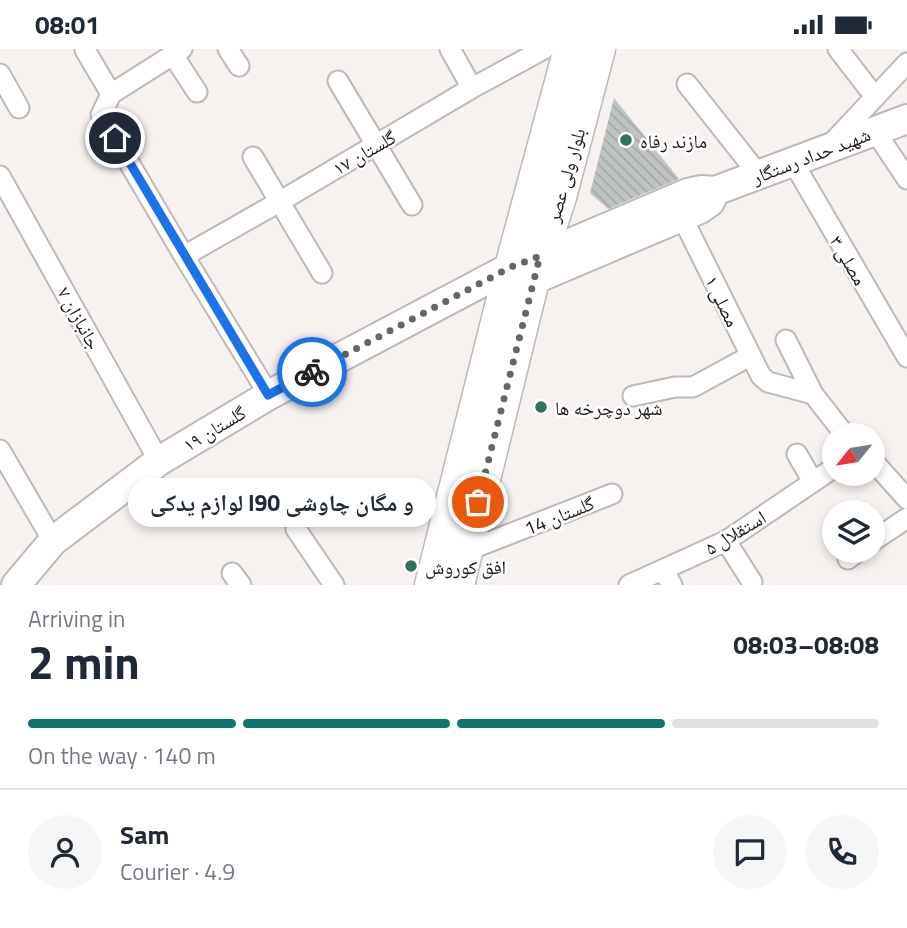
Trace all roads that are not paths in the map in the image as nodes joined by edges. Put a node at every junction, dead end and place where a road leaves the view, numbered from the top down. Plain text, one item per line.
1 (228, 49) edge
2 (450, 49) edge
3 (569, 49) edge
4 (838, 49) edge
5 (85, 50) edge
6 (178, 52) edge
7 (907, 63) edge
8 (239, 66) dead end
9 (0, 74) edge
10 (338, 81) dead end
11 (687, 84) dead end
12 (472, 88) junction
13 (197, 92) dead end
14 (111, 94) junction
15 (875, 97) junction
16 (19, 108) dead end
17 (907, 119) edge
18 (875, 131) junction
19 (376, 145) junction
20 (828, 149) junction
21 (253, 157) dead end
22 (793, 162) junction
23 (759, 174) junction
24 (0, 176) edge
25 (907, 180) edge
26 (715, 191) junction
27 (279, 202) junction
28 (412, 205) dead end
29 (682, 217) junction
30 (184, 256) junction
31 (525, 262) junction
32 (322, 273) dead end
33 (786, 340) dead end
34 (750, 356) junction
35 (907, 357) edge
36 (813, 394) junction
37 (268, 395) junction
38 (633, 396) dead end
39 (836, 423) edge
40 (0, 450) edge
41 (797, 454) dead end
42 (159, 461) junction
43 (822, 476) edge
44 (886, 476) edge
45 (813, 482) junction
46 (612, 494) dead end
47 (907, 499) edge
48 (907, 518) edge
49 (296, 529) dead end
50 (885, 533) edge
51 (53, 541) junction
52 (726, 541) junction
53 (466, 551) junction
54 (667, 577) edge
55 (752, 582) dead end
56 (16, 585) edge
57 (334, 585) edge
58 (431, 585) edge
59 (458, 585) edge
60 (629, 585) edge

1 - 8 street
2 - 12 street
3 - 12 street, گلستان ۱۷
3 - 31 main road, بلوار ولی عصر
4 - 15 street
5 - 14 street
6 - 13 street
6 - 14 street
7 - 15 street
9 - 16 street
10 - 19 street
11 - 23 street
12 - 19 street, گلستان ۱۷
14 - 30 street
15 - 20 street
17 - 18 main road, شهید حداد رستگار
18 - 20 main road, شهید حداد رستگار
18 - 25 street
19 - 27 street, گلستان ۱۷
19 - 28 street
20 - 22 main road, شهید حداد رستگار
21 - 27 street
22 - 23 main road, شهید حداد رستگار
22 - 35 street, مصلی ۳
23 - 26 main road, شهید حداد رستگار
24 - 42 street, جانبازان ۷
26 - 29 main road, شهید حداد رستگار
26 - 31 main road, شهید حداد رستگار
27 - 30 street, گلستان ۱۷
27 - 32 street
29 - 31 main road, شهید حداد رستگار
29 - 34 street, مصلی ۱
30 - 37 street
31 - 37 main road, گلستان ۱۹
31 - 53 main road, بلوار ولی عصر
31 - 58 main road, بلوار ولی عصر
33 - 36 street
34 - 36 street, مصلی ۱
34 - 38 street
36 - 39 street
37 - 42 main road, گلستان ۱۹
40 - 51 street
41 - 45 street
42 - 51 main road, گلستان ۱۹
43 - 45 street, استقلال ۵
44 - 47 street
45 - 52 street, استقلال ۵
46 - 53 street, گلستان 14
48 - 50 street
49 - 57 street
51 - 56 main road, گلستان ۱۹
52 - 54 street, استقلال ۵
52 - 55 street
53 - 59 main road, بلوار ولی عصر
54 - 60 street, استقلال ۵

